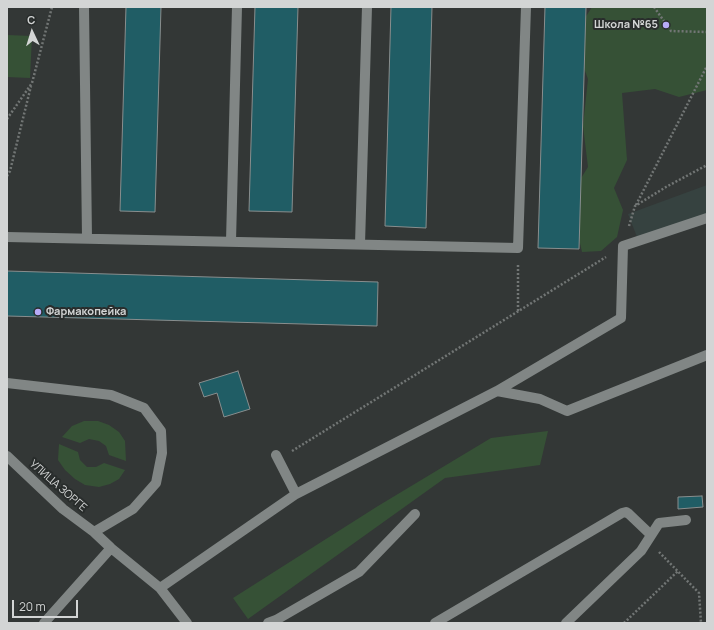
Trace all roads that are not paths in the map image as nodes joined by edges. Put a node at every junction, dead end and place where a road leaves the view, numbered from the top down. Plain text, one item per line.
1 (84, 7) edge
2 (237, 7) edge
3 (367, 7) edge
4 (526, 7) edge
5 (707, 218) edge
6 (7, 237) edge
7 (88, 238) junction
8 (231, 241) junction
9 (360, 244) junction
10 (707, 355) edge
11 (7, 383) edge
12 (497, 391) junction
13 (7, 456) edge
14 (277, 457) road end
15 (296, 494) junction
16 (415, 514) dead end
17 (686, 520) dead end
18 (94, 532) junction
19 (649, 537) junction
20 (111, 548) junction
21 (160, 588) junction
22 (44, 623) edge
23 (186, 623) edge
24 (268, 623) edge
25 (435, 623) edge
26 (566, 623) edge

1 - 7 street
2 - 8 street
3 - 9 street
4 - 9 street
5 - 12 street
6 - 7 street
7 - 8 street
8 - 9 street
10 - 12 street
11 - 18 street
12 - 15 street
13 - 18 street, УЛИЦА ЗОРГЕ
14 - 15 street
15 - 21 street
16 - 24 street
17 - 19 street
18 - 20 street, УЛИЦА ЗОРГЕ
19 - 25 street
19 - 26 street
20 - 21 street, УЛИЦА ЗОРГЕ
20 - 22 street
21 - 23 street, УЛИЦА ЗОРГЕ

